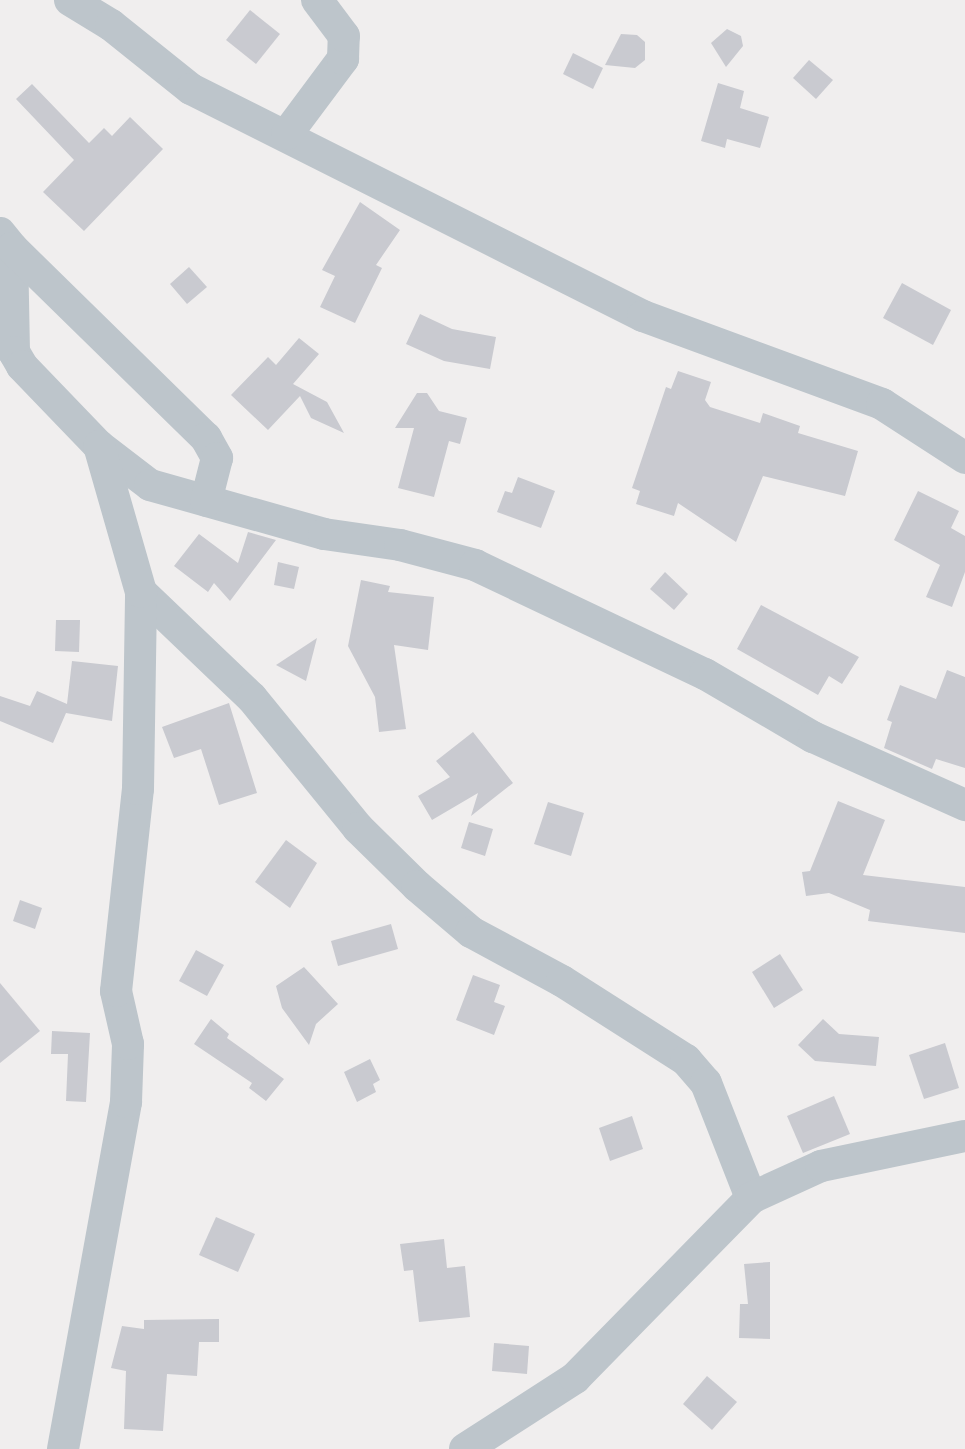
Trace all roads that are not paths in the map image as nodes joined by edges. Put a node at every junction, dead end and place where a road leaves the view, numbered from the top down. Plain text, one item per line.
1 (70, 0) edge
2 (317, 0) edge
3 (287, 134) junction
4 (6, 240) edge
5 (99, 446) junction
6 (965, 458) edge
7 (206, 501) junction
8 (141, 592) junction
9 (965, 805) edge
10 (965, 1136) edge
11 (751, 1198) junction
12 (63, 1449) edge
13 (465, 1449) edge

1 - 3 street
2 - 3 street
3 - 6 street
4 - 5 street
4 - 7 street
5 - 7 street
5 - 8 street
7 - 9 street
8 - 11 street
8 - 12 street
10 - 11 street
11 - 13 street

